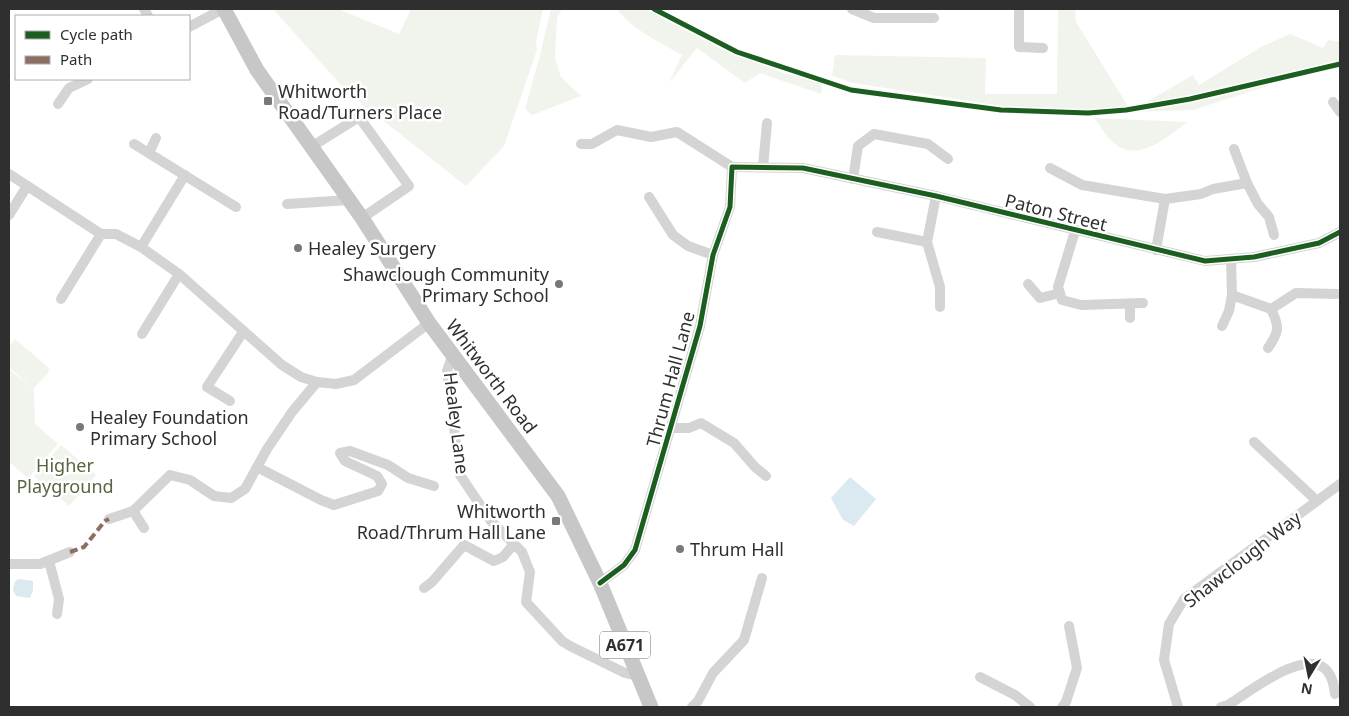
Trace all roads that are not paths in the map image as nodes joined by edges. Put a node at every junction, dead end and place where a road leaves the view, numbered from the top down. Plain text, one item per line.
1 (224, 9) edge
2 (852, 9) edge
3 (1019, 9) edge
4 (934, 18) dead end
5 (190, 26) edge
6 (1043, 48) dead end
7 (86, 80) edge
8 (1333, 102) dead end
9 (58, 104) dead end
10 (1340, 112) edge
11 (767, 123) dead end
12 (156, 138) dead end
13 (134, 144) dead end
14 (581, 144) dead end
15 (311, 147) junction
16 (1234, 149) dead end
17 (149, 153) junction
18 (948, 159) dead end
19 (732, 167) junction
20 (763, 168) junction
21 (1050, 168) dead end
22 (9, 174) edge
23 (185, 175) junction
24 (853, 179) junction
25 (1247, 183) junction
26 (27, 186) junction
27 (936, 196) junction
28 (649, 197) dead end
29 (1165, 199) junction
30 (349, 200) junction
31 (287, 204) dead end
32 (236, 207) dead end
33 (9, 215) edge
34 (362, 218) junction
35 (1075, 231) junction
36 (878, 232) dead end
37 (1340, 232) edge
38 (101, 234) junction
39 (1274, 235) dead end
40 (928, 242) junction
41 (141, 247) junction
42 (1156, 250) junction
43 (713, 254) junction
44 (1231, 259) junction
45 (179, 274) junction
46 (1028, 284) dead end
47 (1060, 293) junction
48 (1337, 294) dead end
49 (1232, 295) junction
50 (62, 299) dead end
51 (1130, 304) junction
52 (1143, 304) dead end
53 (940, 307) dead end
54 (1271, 309) junction
55 (1130, 318) dead end
56 (429, 323) junction
57 (1222, 326) dead end
58 (242, 332) junction
59 (142, 334) dead end
60 (1268, 348) dead end
61 (453, 354) junction
62 (317, 382) junction
63 (230, 401) dead end
64 (672, 428) junction
65 (1254, 442) dead end
66 (257, 467) junction
67 (766, 476) dead end
68 (1340, 484) edge
69 (434, 486) dead end
70 (1317, 501) junction
71 (133, 510) junction
72 (109, 519) dead end
73 (144, 528) dead end
74 (514, 544) junction
75 (70, 552) dead end
76 (49, 561) junction
77 (9, 564) edge
78 (762, 578) dead end
79 (600, 583) junction
80 (424, 588) dead end
81 (57, 614) dead end
82 (1069, 626) dead end
83 (638, 676) junction
84 (980, 677) dead end
85 (1335, 694) dead end
86 (651, 707) edge
87 (692, 707) edge
88 (1030, 707) edge
89 (1062, 707) edge
90 (1178, 707) edge
91 (1221, 707) edge

1 - 5 street
1 - 15 main road, Whitworth Road / A671
2 - 4 street
3 - 6 street
7 - 9 street
8 - 10 street
11 - 20 street
12 - 17 street
13 - 17 street
14 - 19 street
15 - 30 main road, Whitworth Road / A671
15 - 34 street
16 - 25 street
17 - 23 street
18 - 24 street
19 - 20 street, Paton Street
19 - 43 street, Thrum Hall Lane
20 - 24 street, Paton Street
21 - 29 street
22 - 26 street
23 - 32 street
23 - 41 street
24 - 27 street, Paton Street
25 - 29 street
25 - 39 street
26 - 33 street
26 - 38 street
27 - 35 street, Paton Street
27 - 40 street
28 - 43 street
29 - 42 street
30 - 31 street
30 - 34 main road, Whitworth Road / A671
34 - 56 main road, Whitworth Road / A671
35 - 42 street, Paton Street
35 - 47 street
36 - 40 street
37 - 44 street, Paton Street
38 - 41 street
38 - 50 street
40 - 53 street
41 - 45 street
42 - 44 street, Paton Street
43 - 64 street, Thrum Hall Lane
44 - 49 street
45 - 58 street
45 - 59 street
46 - 47 street
47 - 51 street
48 - 54 street
49 - 54 street
49 - 57 street
51 - 52 street
51 - 55 street
54 - 60 street
56 - 61 main road, Whitworth Road / A671
56 - 62 street
58 - 62 street
58 - 63 street
61 - 74 street, Healey Lane
61 - 79 main road, Whitworth Road / A671
62 - 66 street
64 - 67 street
64 - 79 street, Thrum Hall Lane
65 - 70 street
66 - 69 street
66 - 71 street
68 - 70 street, Shawclough Way
70 - 90 street, Shawclough Way
71 - 72 street
71 - 73 street
74 - 80 street
74 - 83 street, Healey Lane
75 - 76 street
76 - 77 street
76 - 81 street
78 - 87 street
79 - 83 main road, Whitworth Road / A671
82 - 89 street
83 - 86 main road, Whitworth Road / A671
84 - 88 street
85 - 91 street

